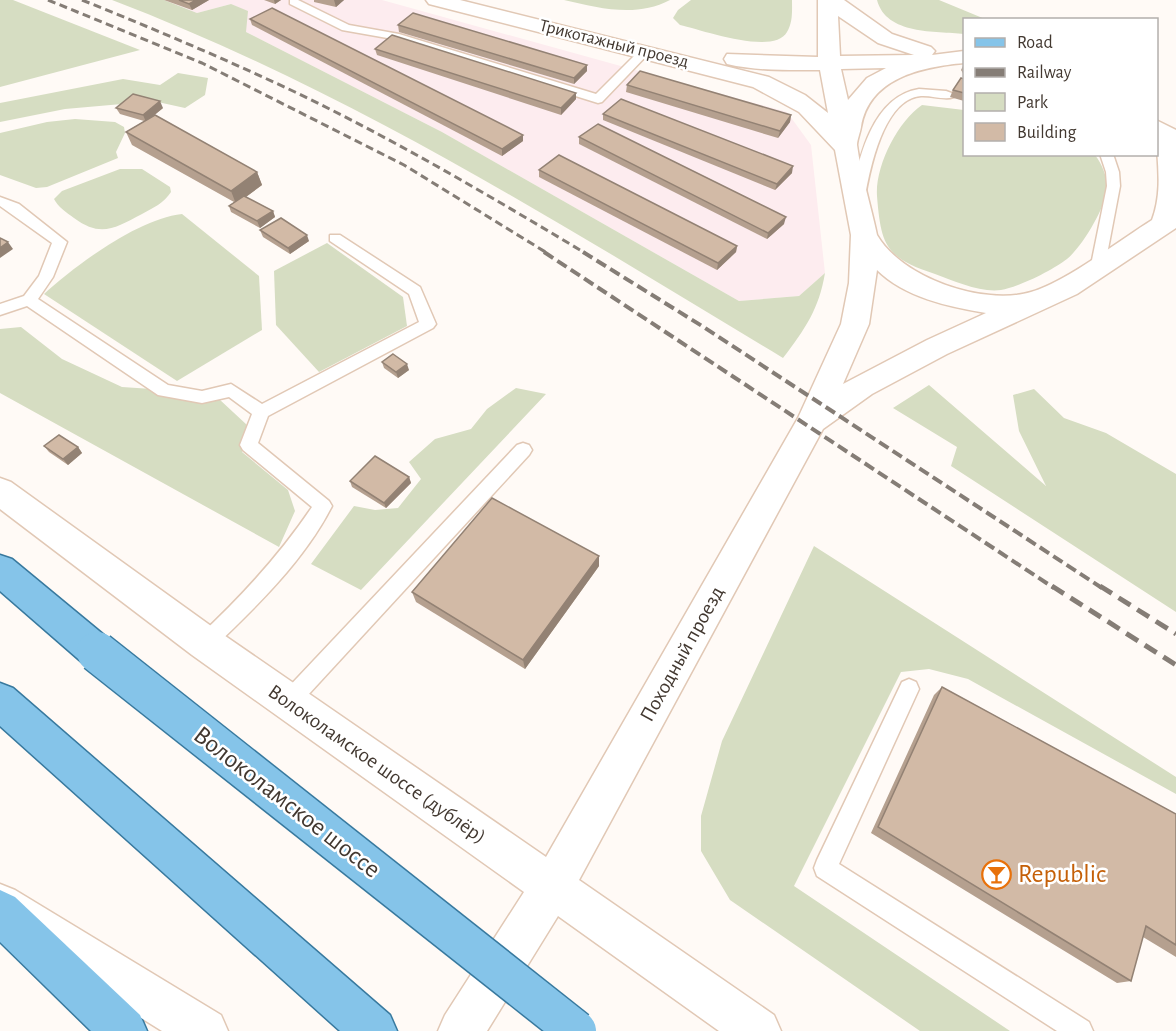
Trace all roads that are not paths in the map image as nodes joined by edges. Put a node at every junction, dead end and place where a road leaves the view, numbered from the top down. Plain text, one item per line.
1 (298, 0) edge
2 (436, 0) edge
3 (497, 0) edge
4 (830, 0) edge
5 (644, 52) junction
6 (963, 57) edge
7 (963, 57) edge
8 (931, 61) junction
9 (829, 63) junction
10 (951, 95) edge
11 (1158, 126) edge
12 (1158, 127) edge
13 (1176, 131) edge
14 (1158, 136) edge
15 (1176, 141) edge
16 (845, 149) junction
17 (1107, 156) edge
18 (0, 201) edge
19 (857, 203) junction
20 (1172, 220) edge
21 (864, 235) junction
22 (335, 238) dead end
23 (1098, 265) junction
24 (1044, 299) junction
25 (29, 300) junction
26 (0, 310) edge
27 (261, 412) junction
28 (812, 421) junction
29 (524, 450) dead end
30 (0, 491) edge
31 (0, 570) edge
32 (205, 643) junction
33 (909, 689) dead end
34 (289, 701) junction
35 (11, 711) edge
36 (552, 887) junction
37 (0, 905) edge
38 (0, 912) edge
39 (124, 1031) edge
40 (205, 1031) edge
41 (374, 1031) edge
42 (461, 1031) edge
43 (576, 1031) edge
44 (758, 1031) edge
45 (1080, 1031) edge

1 - 5 lane
2 - 5 main road, Трикотажный проезд
3 - 9 main road, Трикотажный проезд
4 - 6 main road
4 - 9 main road
5 - 16 main road, Трикотажный проезд
7 - 8 main road
8 - 9 main road, Трикотажный проезд
8 - 16 main road
9 - 16 main road
10 - 19 lane
11 - 13 main road
12 - 15 main road
14 - 20 main road
16 - 19 main road
17 - 23 lane
18 - 25 lane
19 - 21 main road
20 - 23 main road
21 - 24 main road
21 - 28 main road, Походный проезд
22 - 27 lane
23 - 24 main road
24 - 28 main road
25 - 26 lane
25 - 27 lane
27 - 32 lane
28 - 36 main road, Походный проезд
29 - 34 lane
30 - 32 main road, Волоколамское шоссе (дублёр)
31 - 43 main road, Волоколамское шоссе, bridge
32 - 34 main road, Волоколамское шоссе (дублёр)
33 - 45 lane
34 - 36 main road, Волоколамское шоссе (дублёр)
35 - 41 main road
36 - 42 main road, Походный проезд
36 - 44 main road, Волоколамское шоссе (дублёр)
37 - 40 main road
38 - 39 main road

